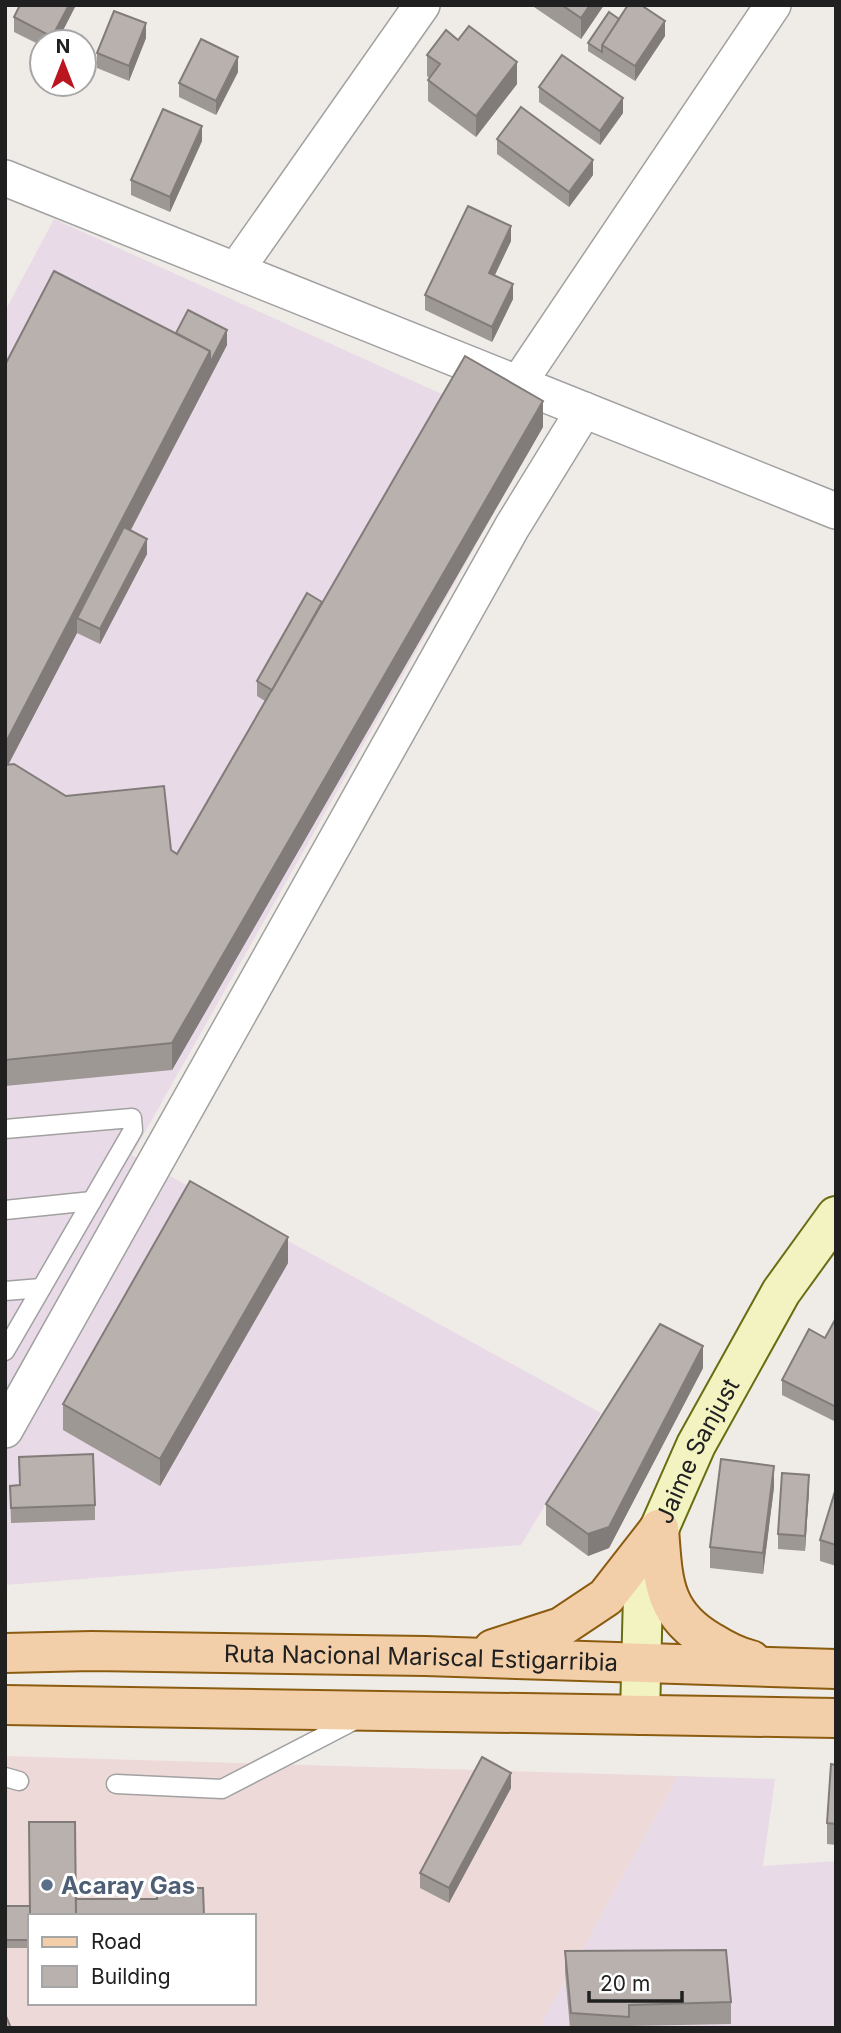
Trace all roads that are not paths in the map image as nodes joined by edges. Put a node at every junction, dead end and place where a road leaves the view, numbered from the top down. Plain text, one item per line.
1 (422, 5) edge
2 (773, 5) edge
3 (5, 178) edge
4 (236, 270) junction
5 (518, 384) junction
6 (584, 411) junction
7 (836, 512) edge
8 (5, 1129) edge
9 (92, 1201) junction
10 (5, 1210) edge
11 (836, 1216) edge
12 (41, 1288) junction
13 (5, 1291) edge
14 (5, 1351) edge
15 (5, 1430) edge
16 (659, 1529) junction
17 (5, 1653) edge
18 (425, 1656) junction
19 (640, 1662) junction
20 (787, 1668) junction
21 (836, 1669) edge
22 (5, 1705) edge
23 (375, 1709) junction
24 (640, 1715) junction
25 (836, 1718) edge
26 (116, 1784) dead end

1 - 4 street
2 - 5 street
3 - 4 street
4 - 5 street
5 - 6 street
6 - 7 street
6 - 15 street
8 - 9 lane
9 - 10 lane
9 - 12 lane
11 - 16 main road, Jaime Sanjust
12 - 13 lane
12 - 14 lane
16 - 18 main road
16 - 19 main road, Jaime Sanjust
16 - 20 main road
17 - 18 main road, Ruta Nacional Mariscal Estigarribia
18 - 19 main road, Ruta Nacional Mariscal Estigarribia
19 - 20 main road, Ruta Nacional Mariscal Estigarribia
19 - 24 main road, Jaime Sanjust
20 - 21 main road, Ruta Nacional Mariscal Estigarribia
22 - 23 main road
23 - 24 main road
23 - 26 lane
24 - 25 main road

